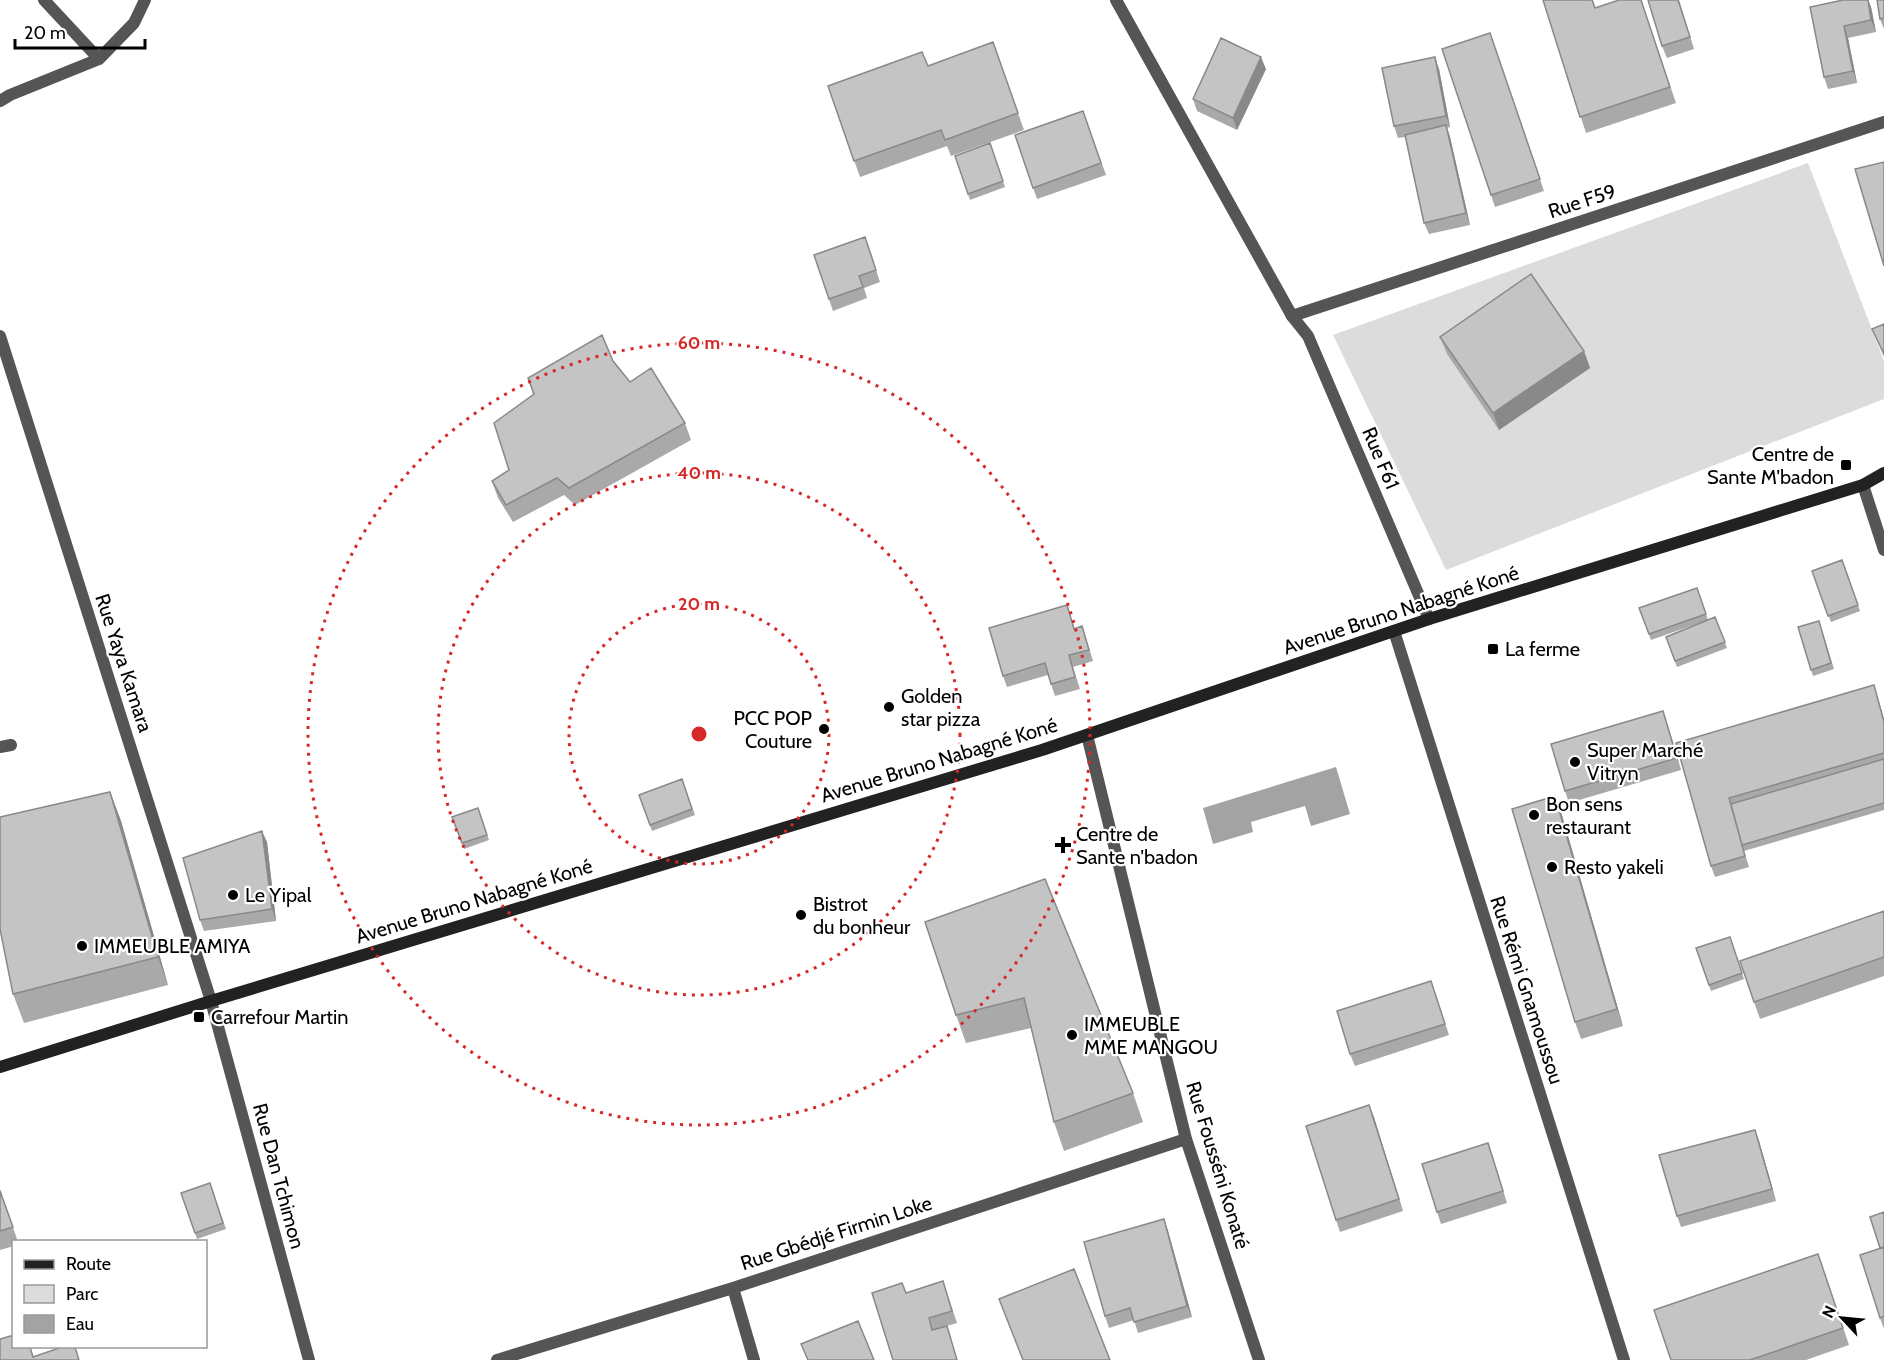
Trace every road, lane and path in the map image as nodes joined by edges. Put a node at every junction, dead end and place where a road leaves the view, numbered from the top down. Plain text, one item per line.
1 (44, 0) edge
2 (145, 0) edge
3 (1116, 0) edge
4 (99, 59) junction
5 (0, 101) edge
6 (1884, 122) edge
7 (1292, 316) junction
8 (0, 336) edge
9 (1884, 473) edge
10 (1863, 485) junction
11 (1884, 550) edge
12 (1429, 619) junction
13 (1394, 631) junction
14 (1087, 735) junction
15 (211, 1001) junction
16 (0, 1067) edge
17 (1186, 1138) junction
18 (733, 1288) junction
19 (309, 1360) edge
20 (497, 1360) edge
21 (754, 1360) edge
22 (1258, 1360) edge
23 (1624, 1360) edge

1 - 4 street
2 - 4 street
3 - 7 street, Rue F61
4 - 5 street
6 - 7 street, Rue F59
7 - 12 street, Rue F61
8 - 15 street, Rue Yaya Kamara
9 - 10 street, Avenue Bruno Nabagné Koné
10 - 11 street
10 - 12 street, Avenue Bruno Nabagné Koné
12 - 13 street, Avenue Bruno Nabagné Koné
13 - 14 street, Avenue Bruno Nabagné Koné
13 - 23 street, Rue Rémi Gnamoussou
14 - 15 street, Avenue Bruno Nabagné Koné
14 - 17 street, Rue Fousséni Konaté
15 - 16 street, Avenue Bruno Nabagné Koné
15 - 19 street, Rue Dan Tchimon
17 - 18 street, Rue Gbédjé Firmin Loke
17 - 22 street, Rue Fousséni Konaté
18 - 20 street, Rue Gbédjé Firmin Loke
18 - 21 street

